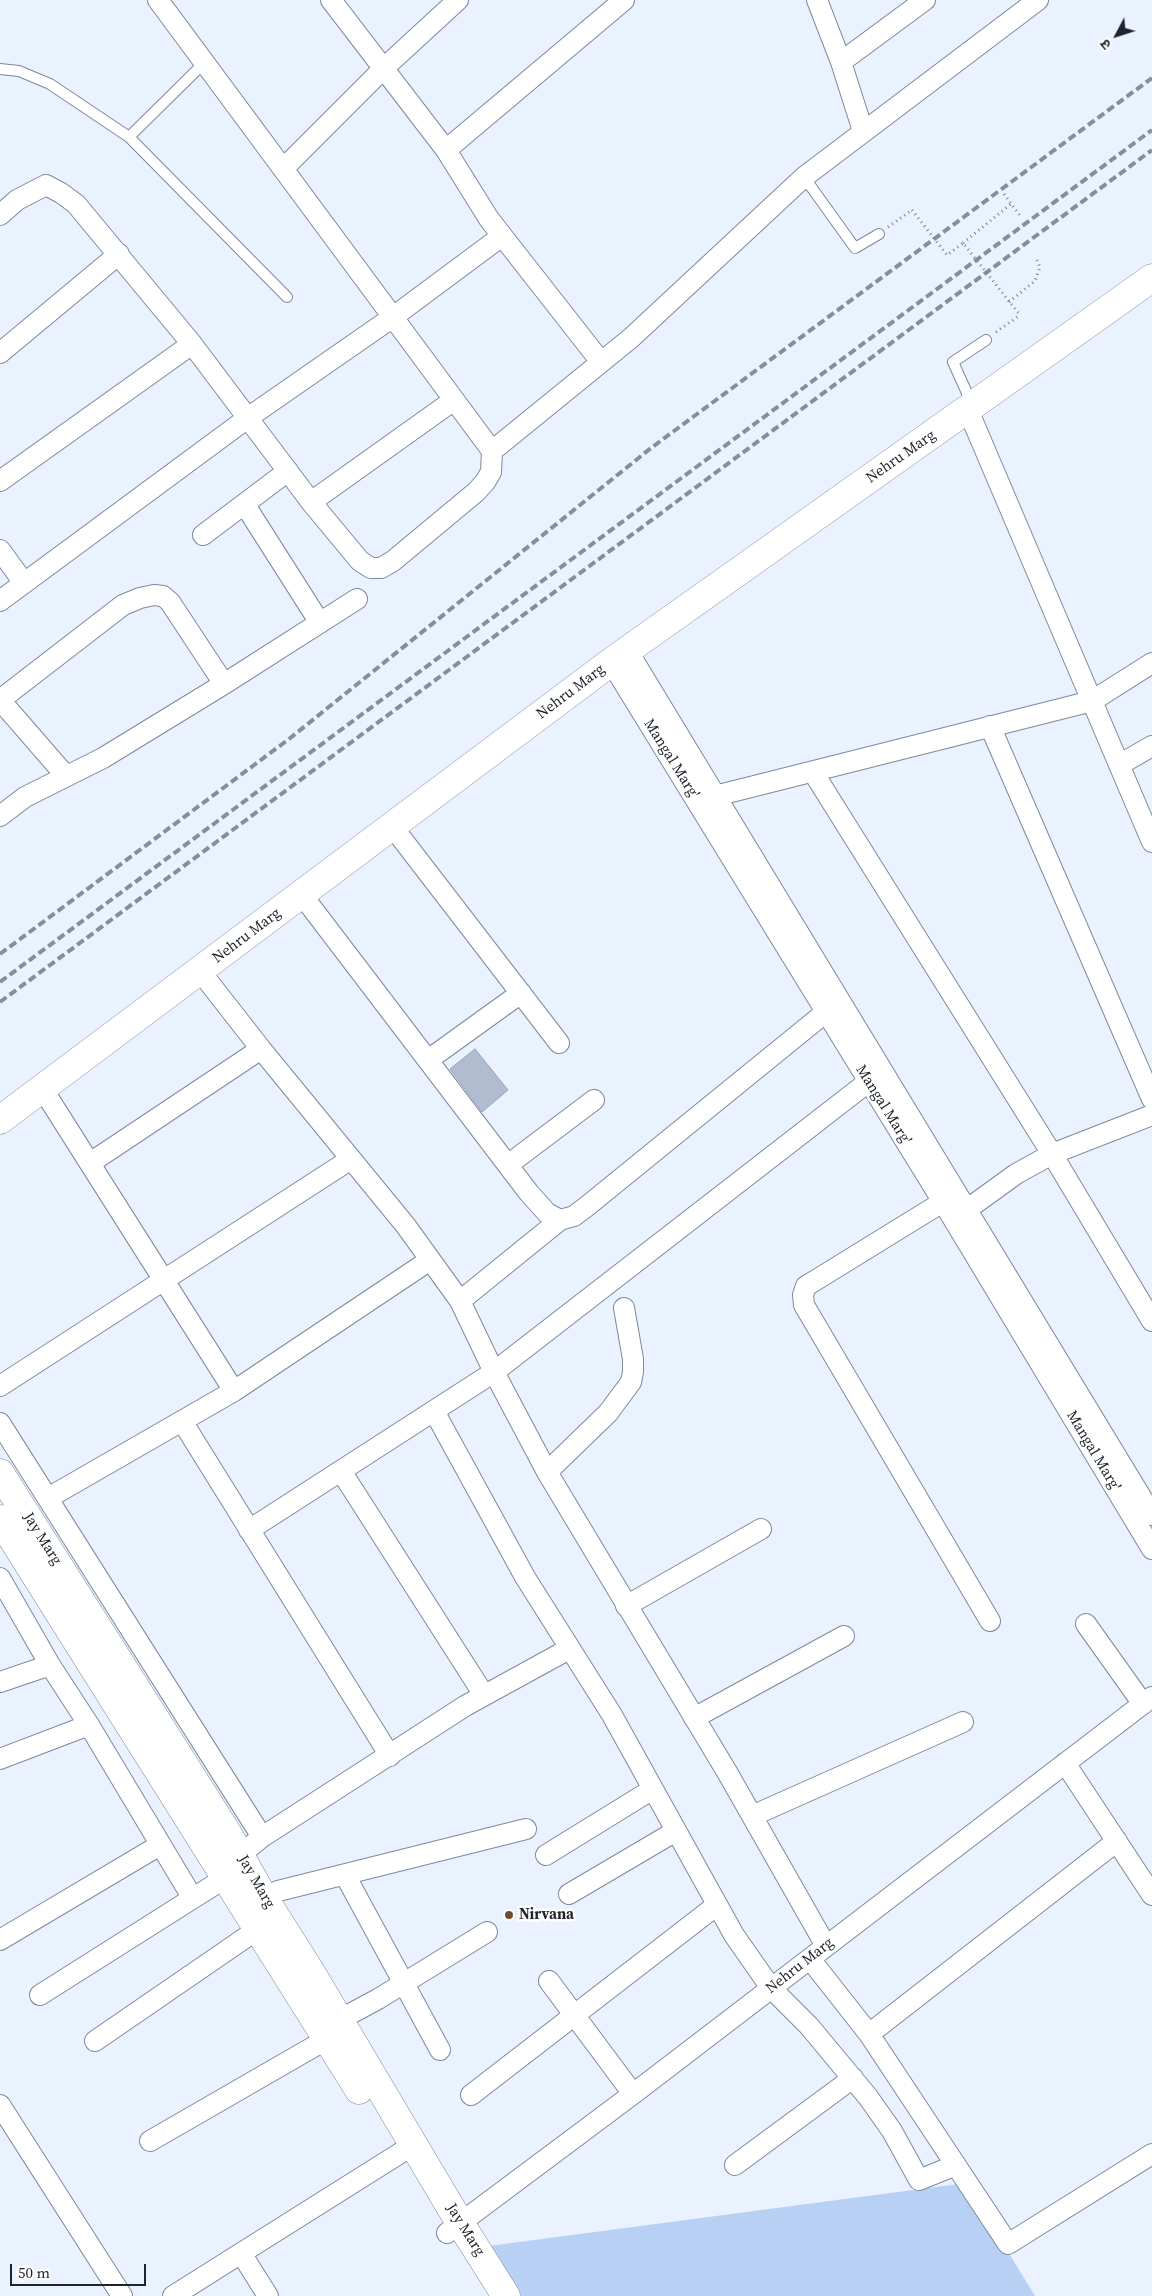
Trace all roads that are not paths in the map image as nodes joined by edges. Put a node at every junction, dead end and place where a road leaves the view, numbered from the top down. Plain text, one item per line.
1 (158, 0) edge
2 (331, 0) edge
3 (458, 0) edge
4 (624, 0) edge
5 (817, 0) edge
6 (925, 0) edge
7 (1038, 0) edge
8 (840, 62) junction
9 (204, 63) junction
10 (384, 68) junction
11 (0, 69) edge
12 (863, 131) junction
13 (129, 137) junction
14 (446, 150) junction
15 (283, 169) junction
16 (804, 178) junction
17 (0, 215) edge
18 (879, 234) road end
19 (502, 236) junction
20 (119, 254) junction
21 (1152, 278) edge
22 (288, 297) dead end
23 (393, 317) junction
24 (986, 340) road end
25 (192, 344) junction
26 (0, 354) edge
27 (601, 362) junction
28 (454, 400) junction
29 (968, 410) junction
30 (248, 417) junction
31 (492, 451) junction
32 (288, 471) junction
33 (0, 481) edge
34 (312, 502) junction
35 (245, 504) junction
36 (203, 535) dead end
37 (0, 550) edge
38 (24, 583) junction
39 (358, 599) dead end
40 (0, 601) edge
41 (320, 623) junction
42 (619, 656) junction
43 (1152, 663) edge
44 (224, 684) junction
45 (1092, 701) junction
46 (4, 711) edge
47 (990, 726) junction
48 (1152, 746) edge
49 (1119, 765) junction
50 (813, 772) junction
51 (66, 776) junction
52 (715, 796) junction
53 (0, 816) edge
54 (392, 826) junction
55 (1152, 842) edge
56 (302, 895) junction
57 (200, 971) junction
58 (521, 993) junction
59 (826, 1012) junction
60 (559, 1043) dead end
61 (261, 1049) junction
62 (428, 1060) junction
63 (868, 1082) junction
64 (42, 1088) junction
65 (594, 1100) dead end
66 (1152, 1100) edge
67 (1152, 1115) edge
68 (0, 1120) edge
69 (1052, 1154) junction
70 (351, 1159) junction
71 (90, 1163) junction
72 (509, 1164) junction
73 (956, 1206) junction
74 (560, 1220) junction
75 (430, 1260) junction
76 (164, 1280) junction
77 (460, 1301) junction
78 (624, 1308) dead end
79 (1152, 1321) edge
80 (494, 1372) junction
81 (0, 1386) edge
82 (234, 1391) junction
83 (434, 1411) junction
84 (182, 1421) junction
85 (0, 1423) edge
86 (341, 1471) junction
87 (547, 1472) junction
88 (0, 1473) edge
89 (48, 1498) junction
90 (1152, 1515) edge
91 (0, 1519) edge
92 (761, 1529) dead end
93 (249, 1530) junction
94 (1152, 1549) edge
95 (0, 1578) edge
96 (626, 1606) junction
97 (990, 1621) dead end
98 (1086, 1624) dead end
99 (844, 1636) dead end
100 (570, 1649) junction
101 (50, 1665) junction
102 (0, 1682) edge
103 (484, 1695) junction
104 (1147, 1700) edge
105 (694, 1718) junction
106 (963, 1722) dead end
107 (90, 1725) junction
108 (390, 1756) junction
109 (0, 1759) edge
110 (1066, 1763) junction
111 (653, 1789) junction
112 (752, 1816) junction
113 (526, 1830) dead end
114 (676, 1831) junction
115 (262, 1837) junction
116 (1117, 1841) junction
117 (160, 1844) junction
118 (226, 1846) junction
119 (546, 1855) dead end
120 (345, 1875) junction
121 (225, 1878) junction
122 (569, 1894) dead end
123 (1152, 1895) edge
124 (192, 1898) junction
125 (264, 1898) junction
126 (717, 1906) junction
127 (258, 1929) junction
128 (486, 1932) dead end
129 (0, 1940) edge
130 (826, 1946) junction
131 (810, 1958) junction
132 (550, 1981) dead end
133 (405, 1983) junction
134 (771, 1988) junction
135 (40, 1995) dead end
136 (575, 2015) junction
137 (333, 2030) junction
138 (869, 2034) junction
139 (95, 2041) dead end
140 (440, 2050) dead end
141 (852, 2078) junction
142 (633, 2094) junction
143 (471, 2095) dead end
144 (0, 2105) edge
145 (150, 2141) dead end
146 (406, 2149) junction
147 (1152, 2154) edge
148 (735, 2165) dead end
149 (956, 2165) junction
150 (454, 2228) junction
151 (241, 2253) junction
152 (122, 2296) edge
153 (173, 2296) edge
154 (268, 2296) edge
155 (486, 2296) edge
156 (506, 2296) edge

1 - 9 street
2 - 10 street
3 - 10 street
4 - 14 street
5 - 8 street
6 - 8 street
7 - 12 street
8 - 12 street
9 - 13 lane
9 - 15 street
10 - 14 street
10 - 15 street
11 - 13 lane
12 - 16 street
13 - 22 lane
14 - 19 street
15 - 23 street
16 - 18 lane
16 - 27 street
17 - 20 street
19 - 23 street
19 - 27 street
20 - 25 street
20 - 26 street
21 - 29 main road, Nehru Marg
23 - 28 street
23 - 30 street
24 - 29 lane
25 - 30 street
25 - 33 street
27 - 31 street
28 - 31 street
28 - 34 street
29 - 42 main road, Nehru Marg
29 - 45 street
30 - 32 street
30 - 38 street
31 - 34 street
32 - 34 street
32 - 35 street
35 - 36 street
35 - 41 street
37 - 38 street
38 - 40 street
39 - 41 street
41 - 44 street
42 - 52 street
42 - 54 main road, Nehru Marg
42 - 59 street, Mangal Marg'
43 - 45 street
44 - 46 street
44 - 51 street
45 - 47 street
45 - 49 street
46 - 51 street
47 - 50 street
47 - 66 street
48 - 49 street
49 - 55 street
50 - 52 street
50 - 69 street
51 - 53 street
52 - 73 street
54 - 56 main road, Nehru Marg
54 - 58 street
56 - 57 main road, Nehru Marg
56 - 62 street
57 - 61 street
57 - 64 main road, Nehru Marg
58 - 60 street
58 - 62 street
59 - 63 street, Mangal Marg'
59 - 74 street
61 - 70 street
61 - 71 street
62 - 72 street
63 - 73 street, Mangal Marg'
63 - 80 street
64 - 68 main road, Nehru Marg
64 - 71 street
65 - 72 street
67 - 69 street
69 - 73 street
69 - 79 street
70 - 75 street
70 - 76 street
71 - 76 street
72 - 74 street
73 - 90 street
73 - 94 street, Mangal Marg'
73 - 97 street
74 - 77 street
75 - 77 street
75 - 82 street
76 - 81 street
76 - 82 street
77 - 80 street
78 - 87 street
80 - 83 street
80 - 87 street
82 - 84 street
83 - 86 street
83 - 100 street
84 - 89 street
84 - 93 street
85 - 89 street
86 - 93 street
86 - 103 street
87 - 96 street
88 - 118 main road, Jay Marg
89 - 115 street
91 - 118 main road, Jay Marg
92 - 96 street
93 - 108 street
95 - 101 street
96 - 105 street
98 - 104 street
99 - 105 street
100 - 103 street
100 - 111 street
101 - 102 street
101 - 107 street
103 - 108 street
104 - 110 street, Nehru Marg
105 - 112 street
106 - 112 street
107 - 109 street
107 - 117 street
108 - 115 street
110 - 116 street
110 - 130 street, Nehru Marg
111 - 114 street
111 - 119 street
112 - 130 street
113 - 120 street
114 - 122 street
114 - 126 street
115 - 118 street
116 - 123 street
116 - 138 street
117 - 124 street
117 - 129 street
118 - 121 main road, Jay Marg
118 - 125 main road, Jay Marg
120 - 125 street
120 - 133 street
121 - 124 street
121 - 127 main road, Jay Marg
124 - 135 street
125 - 137 main road, Jay Marg
126 - 134 street
126 - 136 street
127 - 137 main road, Jay Marg
127 - 139 street
128 - 133 street
130 - 131 street, Nehru Marg
131 - 134 street, Nehru Marg
131 - 138 street
132 - 136 street
133 - 137 street
133 - 140 street
134 - 141 street
134 - 142 street, Nehru Marg
136 - 142 street
136 - 143 street
137 - 145 street
137 - 146 main road, Jay Marg
138 - 149 street
141 - 148 street
141 - 149 street
142 - 150 street, Nehru Marg
144 - 152 street
146 - 150 main road, Jay Marg
146 - 151 street
147 - 149 street
150 - 155 main road, Jay Marg
150 - 156 main road, Jay Marg
151 - 153 street
151 - 154 street

